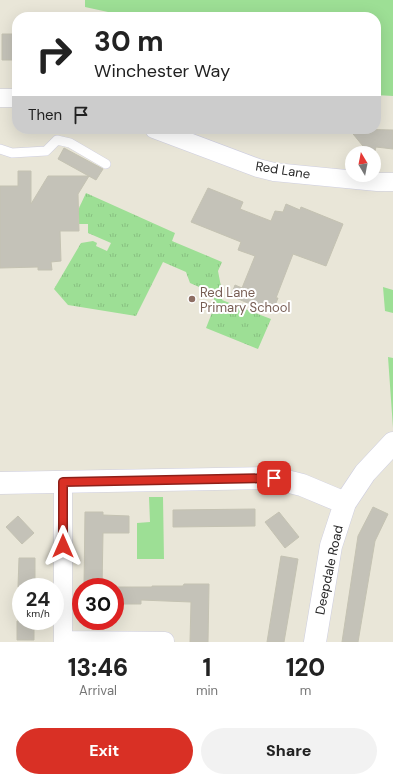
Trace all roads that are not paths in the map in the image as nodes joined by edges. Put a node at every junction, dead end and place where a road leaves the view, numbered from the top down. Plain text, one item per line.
1 (0, 98) edge
2 (12, 98) edge
3 (167, 134) edge
4 (0, 148) edge
5 (106, 164) dead end
6 (393, 182) edge
7 (393, 443) edge
8 (63, 482) junction
9 (0, 483) edge
10 (345, 503) junction
11 (165, 637) edge
12 (63, 641) edge
13 (315, 642) edge

1 - 2 street
3 - 6 street, Red Lane
4 - 5 lane
7 - 10 street, Deepdale Road
8 - 9 street
8 - 10 street
8 - 12 street
10 - 13 street, Deepdale Road
11 - 12 street

